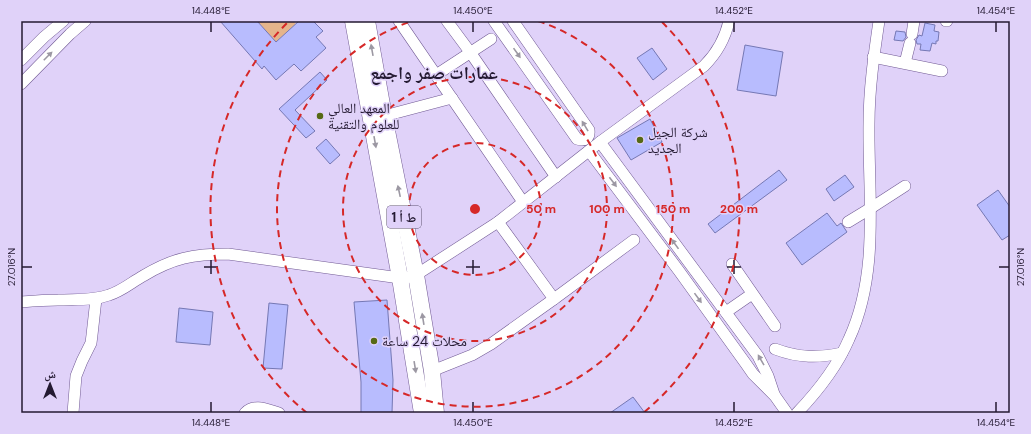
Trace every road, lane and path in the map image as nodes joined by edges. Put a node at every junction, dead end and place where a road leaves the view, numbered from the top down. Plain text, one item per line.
1 (63, 21) edge
2 (85, 21) edge
3 (353, 21) edge
4 (367, 21) edge
5 (399, 21) edge
6 (447, 21) edge
7 (494, 21) edge
8 (729, 21) edge
9 (879, 21) edge
10 (914, 21) edge
11 (514, 22) edge
12 (502, 33) junction
13 (491, 39) dead end
14 (470, 52) junction
15 (874, 57) junction
16 (21, 60) edge
17 (905, 64) junction
18 (942, 71) dead end
19 (436, 75) junction
20 (21, 84) edge
21 (452, 98) junction
22 (384, 116) junction
23 (600, 142) junction
24 (589, 151) junction
25 (556, 177) junction
26 (905, 186) dead end
27 (524, 202) junction
28 (871, 208) junction
29 (498, 222) junction
30 (848, 222) dead end
31 (634, 240) dead end
32 (690, 264) junction
33 (732, 264) dead end
34 (679, 271) junction
35 (416, 275) junction
36 (400, 278) junction
37 (752, 294) junction
38 (96, 299) junction
39 (554, 299) junction
40 (21, 302) edge
41 (726, 312) junction
42 (735, 325) junction
43 (775, 326) dead end
44 (724, 333) junction
45 (775, 349) dead end
46 (842, 353) junction
47 (432, 371) junction
48 (775, 396) junction
49 (73, 413) edge
50 (245, 413) edge
51 (279, 413) edge
52 (422, 413) edge
53 (436, 413) edge
54 (787, 413) edge
55 (797, 413) edge

1 - 16 street
20 -> 2 street
3 -> 36 highway, ط أ 1
22 -> 4 highway, ط أ 1
5 - 19 street
6 - 14 street
7 - 12 street
8 - 23 street
9 - 15 street
10 - 17 street
11 - 12 street
12 -> 11 street
13 - 14 street
14 - 19 street
14 - 25 street
15 - 17 street
15 - 28 street
17 - 18 street
19 - 21 street
21 - 22 street
21 - 27 street
35 -> 22 highway, ط أ 1
23 - 24 street
32 -> 23 street
24 - 25 street
24 -> 34 street
25 - 27 street
26 - 28 street
27 - 29 street
28 - 30 street
28 - 46 street
29 - 35 street
29 - 39 street
31 - 39 street
32 - 34 street
32 - 41 street
33 - 37 street
34 -> 44 street
35 - 36 street
47 -> 35 highway, ط أ 1
36 - 38 street
36 -> 52 highway, ط أ 1
37 - 41 street
37 - 43 street
38 - 40 street
38 - 49 street
39 - 47 street
41 - 42 street
42 - 44 street
48 -> 42 street
44 - 48 street
45 - 46 street
46 - 55 street
47 - 53 highway, ط أ 1
48 - 54 street
50 - 51 street

